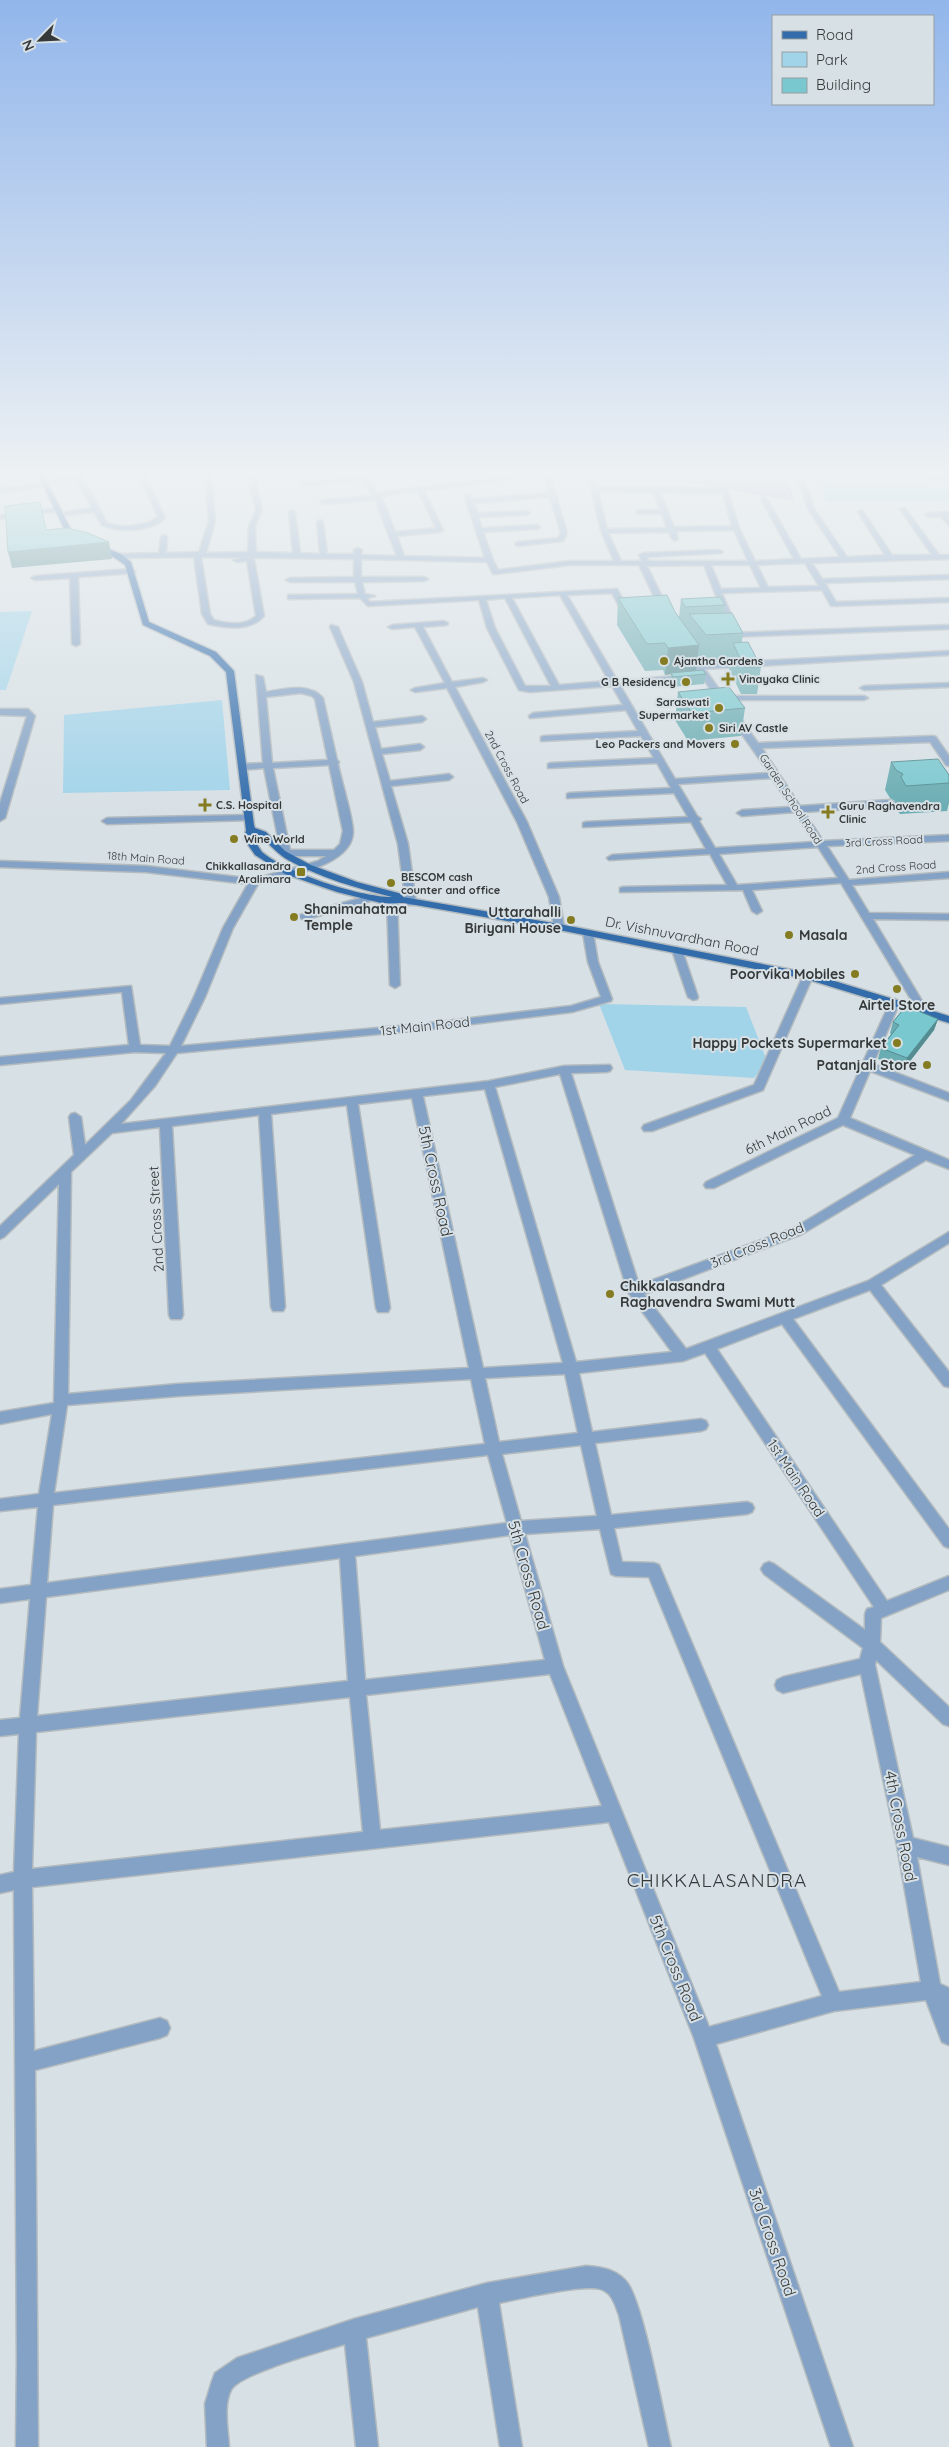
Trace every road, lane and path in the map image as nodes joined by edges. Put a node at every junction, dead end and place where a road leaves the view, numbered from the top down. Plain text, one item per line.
1 (74, 589) edge
2 (136, 589) edge
3 (203, 589) edge
4 (255, 589) edge
5 (361, 589) edge
6 (486, 589) edge
7 (656, 589) edge
8 (774, 589) edge
9 (825, 589) edge
10 (766, 590) joint
11 (719, 591) joint
12 (562, 593) junction
13 (362, 596) junction
14 (507, 596) junction
15 (291, 597) dead end
16 (482, 598) junction
17 (949, 600) edge
18 (625, 610) edge
19 (727, 614) edge
20 (669, 620) edge
21 (444, 623) dead end
22 (418, 625) junction
23 (334, 627) dead end
24 (392, 627) dead end
25 (949, 627) edge
26 (716, 636) edge
27 (76, 644) dead end
28 (683, 645) edge
29 (949, 653) edge
30 (699, 667) junction
31 (705, 675) junction
32 (259, 677) dead end
33 (482, 680) dead end
34 (641, 680) dead end
35 (614, 683) junction
36 (449, 685) junction
37 (946, 685) edge
38 (556, 687) junction
39 (864, 688) dead end
40 (416, 690) dead end
41 (949, 694) edge
42 (262, 695) junction
43 (864, 698) dead end
44 (713, 699) junction
45 (660, 704) dead end
46 (629, 707) junction
47 (0, 712) edge
48 (533, 716) dead end
49 (422, 719) dead end
50 (370, 725) junction
51 (644, 733) junction
52 (544, 739) dead end
53 (756, 746) junction
54 (420, 747) dead end
55 (378, 752) junction
56 (660, 760) junction
57 (335, 762) junction
58 (949, 763) edge
59 (268, 766) junction
60 (551, 766) dead end
61 (242, 767) junction
62 (775, 775) junction
63 (449, 776) dead end
64 (386, 784) junction
65 (676, 786) junction
66 (570, 796) dead end
67 (890, 803) dead end
68 (797, 810) junction
69 (742, 813) dead end
70 (0, 818) edge
71 (248, 818) junction
72 (696, 819) junction
73 (107, 821) dead end
74 (586, 825) dead end
75 (252, 830) junction
76 (949, 838) edge
77 (819, 844) junction
78 (712, 852) junction
79 (337, 853) junction
80 (612, 858) dead end
81 (0, 864) edge
82 (308, 868) junction
83 (288, 872) junction
84 (949, 875) edge
85 (845, 881) junction
86 (254, 882) junction
87 (746, 887) junction
88 (734, 888) junction
89 (623, 890) dead end
90 (371, 898) junction
91 (392, 901) junction
92 (408, 902) junction
93 (757, 911) dead end
94 (304, 916) dead end
95 (865, 916) junction
96 (949, 916) edge
97 (559, 928) junction
98 (588, 933) junction
99 (677, 950) junction
100 (808, 976) junction
101 (394, 985) dead end
102 (693, 998) dead end
103 (0, 1001) edge
104 (895, 1002) junction
105 (923, 1011) junction
106 (949, 1020) edge
107 (135, 1048) junction
108 (174, 1050) junction
109 (0, 1061) edge
110 (867, 1066) junction
111 (606, 1068) dead end
112 (564, 1070) junction
113 (490, 1084) junction
114 (417, 1093) junction
115 (949, 1097) edge
116 (352, 1102) junction
117 (265, 1112) junction
118 (75, 1117) dead end
119 (843, 1120) junction
120 (166, 1122) junction
121 (648, 1128) dead end
122 (108, 1129) junction
123 (925, 1155) junction
124 (80, 1156) junction
125 (949, 1165) edge
126 (65, 1171) junction
127 (710, 1185) dead end
128 (0, 1234) edge
129 (949, 1237) edge
130 (873, 1284) junction
131 (634, 1292) junction
132 (278, 1308) dead end
133 (383, 1308) dead end
134 (176, 1315) dead end
135 (785, 1318) junction
136 (708, 1347) junction
137 (683, 1356) junction
138 (571, 1368) junction
139 (478, 1374) junction
140 (947, 1377) edge
141 (60, 1403) junction
142 (0, 1418) edge
143 (701, 1425) dead end
144 (588, 1438) junction
145 (493, 1448) junction
146 (46, 1499) junction
147 (0, 1505) edge
148 (747, 1508) dead end
149 (606, 1522) junction
150 (516, 1528) junction
151 (949, 1541) edge
152 (347, 1550) junction
153 (769, 1569) dead end
154 (949, 1583) edge
155 (38, 1590) junction
156 (0, 1596) edge
157 (879, 1612) junction
158 (872, 1645) junction
159 (867, 1665) junction
160 (555, 1666) junction
161 (783, 1685) dead end
162 (357, 1687) junction
163 (949, 1718) edge
164 (28, 1723) junction
165 (0, 1728) edge
166 (614, 1814) junction
167 (372, 1840) junction
168 (906, 1845) junction
169 (949, 1856) edge
170 (23, 1879) junction
171 (0, 1884) edge
172 (940, 1994) edge
173 (834, 2002) junction
174 (160, 2028) dead end
175 (949, 2035) edge
176 (704, 2038) junction
177 (25, 2063) junction
178 (487, 2294) junction
179 (354, 2330) junction
180 (27, 2447) edge
181 (218, 2447) edge
182 (367, 2447) edge
183 (511, 2447) edge
184 (660, 2447) edge
185 (842, 2447) edge

1 - 27 street
2 - 61 main road
3 - 4 street
5 - 13 street
6 - 13 street
7 - 20 street
8 - 10 street
9 - 17 street
10 - 11 street
11 - 19 street
12 - 14 street
12 - 18 street
12 - 35 street
13 - 15 street
13 - 16 street
14 - 16 street
14 - 38 street
16 - 38 street
21 - 22 street
22 - 24 street
22 - 36 street, 2nd Cross Road
23 - 50 street
25 - 26 street
28 - 30 street, Garden School Road
29 - 30 street
30 - 31 street, Garden School Road
31 - 34 street
31 - 44 street, Garden School Road
32 - 42 street
33 - 36 street
35 - 38 street
35 - 46 street
36 - 40 street
36 - 97 street, 2nd Cross Road
37 - 39 street
37 - 41 street
42 - 57 street
42 - 59 street
43 - 44 street
44 - 45 street
44 - 53 street, Garden School Road
46 - 48 street
46 - 51 street
47 - 70 street
49 - 50 street
50 - 55 street
51 - 52 street
51 - 56 street
53 - 58 street
53 - 62 street, Garden School Road
54 - 55 street
55 - 64 street
56 - 60 street
56 - 65 street
57 - 59 street
57 - 79 street
59 - 61 street
59 - 79 street
61 - 71 main road
62 - 65 street
62 - 68 street, Garden School Road
63 - 64 street
64 - 92 street
65 - 66 street
65 - 72 street
67 - 68 street
68 - 69 street
68 - 77 street, Garden School Road
71 - 73 street
71 - 75 main road
72 - 74 street
72 - 78 street
75 - 82 main road, Dr. Vishnuvardhan Road
75 - 83 main road, Dr. Vishnuvardhan Road
76 - 77 street, 3rd Cross Road
77 - 78 street, 3rd Cross Road
77 - 85 street, Garden School Road
78 - 80 street, 3rd Cross Road
78 - 88 street
79 - 82 street, 18th Main Road
81 - 86 street, 18th Main Road
82 - 83 street, 18th Main Road
82 - 92 main road, Dr. Vishnuvardhan Road
83 - 86 street, 18th Main Road
83 - 90 main road, Dr. Vishnuvardhan Road
84 - 85 street, 2nd Cross Road
85 - 87 street, 2nd Cross Road
85 - 95 street, Garden School Road
86 - 108 street
87 - 88 street, 2nd Cross Road
87 - 93 street
88 - 89 street, 2nd Cross Road
90 - 91 main road, Dr. Vishnuvardhan Road
90 - 94 street
91 - 92 main road, Dr. Vishnuvardhan Road
91 - 101 street
92 - 97 main road, Dr. Vishnuvardhan Road
95 - 96 street
95 - 105 street, Garden School Road
97 - 98 main road, Dr. Vishnuvardhan Road
98 - 99 main road, Dr. Vishnuvardhan Road
98 - 108 street, 1st Main Road
99 - 100 main road, Dr. Vishnuvardhan Road
99 - 102 street
100 - 104 main road, Dr. Vishnuvardhan Road
100 - 121 street
103 - 107 street
104 - 105 main road, Dr. Vishnuvardhan Road
104 - 110 street, 6th Main Road
105 - 106 main road, Dr. Vishnuvardhan Road
107 - 108 street
107 - 109 street
108 - 122 street
110 - 115 street
110 - 119 street, 6th Main Road
111 - 112 street
112 - 113 street
112 - 131 street
113 - 114 street
113 - 138 street
114 - 116 street
114 - 139 street, 5th Cross Road
116 - 117 street
116 - 133 street
117 - 120 street
117 - 132 street
118 - 124 street
119 - 123 street
119 - 127 street, 6th Main Road
120 - 122 street
120 - 134 street, 2nd Cross Street
122 - 124 street
123 - 125 street
123 - 131 street, 3rd Cross Road
124 - 126 street
126 - 128 street
126 - 141 street
129 - 130 street
130 - 135 street
130 - 140 street
131 - 137 street
135 - 136 street
135 - 151 street
136 - 137 street
136 - 157 street, 1st Main Road
137 - 138 street
138 - 139 street
138 - 144 street
139 - 141 street
139 - 145 street, 5th Cross Road
141 - 142 street
141 - 146 street
143 - 144 street
144 - 145 street
144 - 149 street
145 - 146 street
145 - 150 street, 5th Cross Road
146 - 147 street
146 - 155 street
148 - 149 street
149 - 150 street
149 - 173 street
150 - 152 street
150 - 160 street, 5th Cross Road
152 - 155 street
152 - 162 street
153 - 158 street
154 - 157 street
155 - 156 street
155 - 164 street
157 - 158 street, 4th Cross Road
158 - 159 street, 4th Cross Road
158 - 163 street
159 - 161 street
159 - 168 street, 4th Cross Road
160 - 162 street
160 - 166 street, 5th Cross Road
162 - 164 street
162 - 167 street
164 - 165 street
164 - 170 street
166 - 167 street
166 - 176 street, 5th Cross Road
167 - 170 street
168 - 169 street
168 - 172 street, 4th Cross Road
170 - 171 street
170 - 177 street
172 - 173 street
172 - 175 street, 4th Cross Road
173 - 176 street
174 - 177 street
176 - 185 street, 3rd Cross Road
177 - 180 street
178 - 179 street
178 - 183 street
178 - 184 street
179 - 181 street
179 - 182 street

